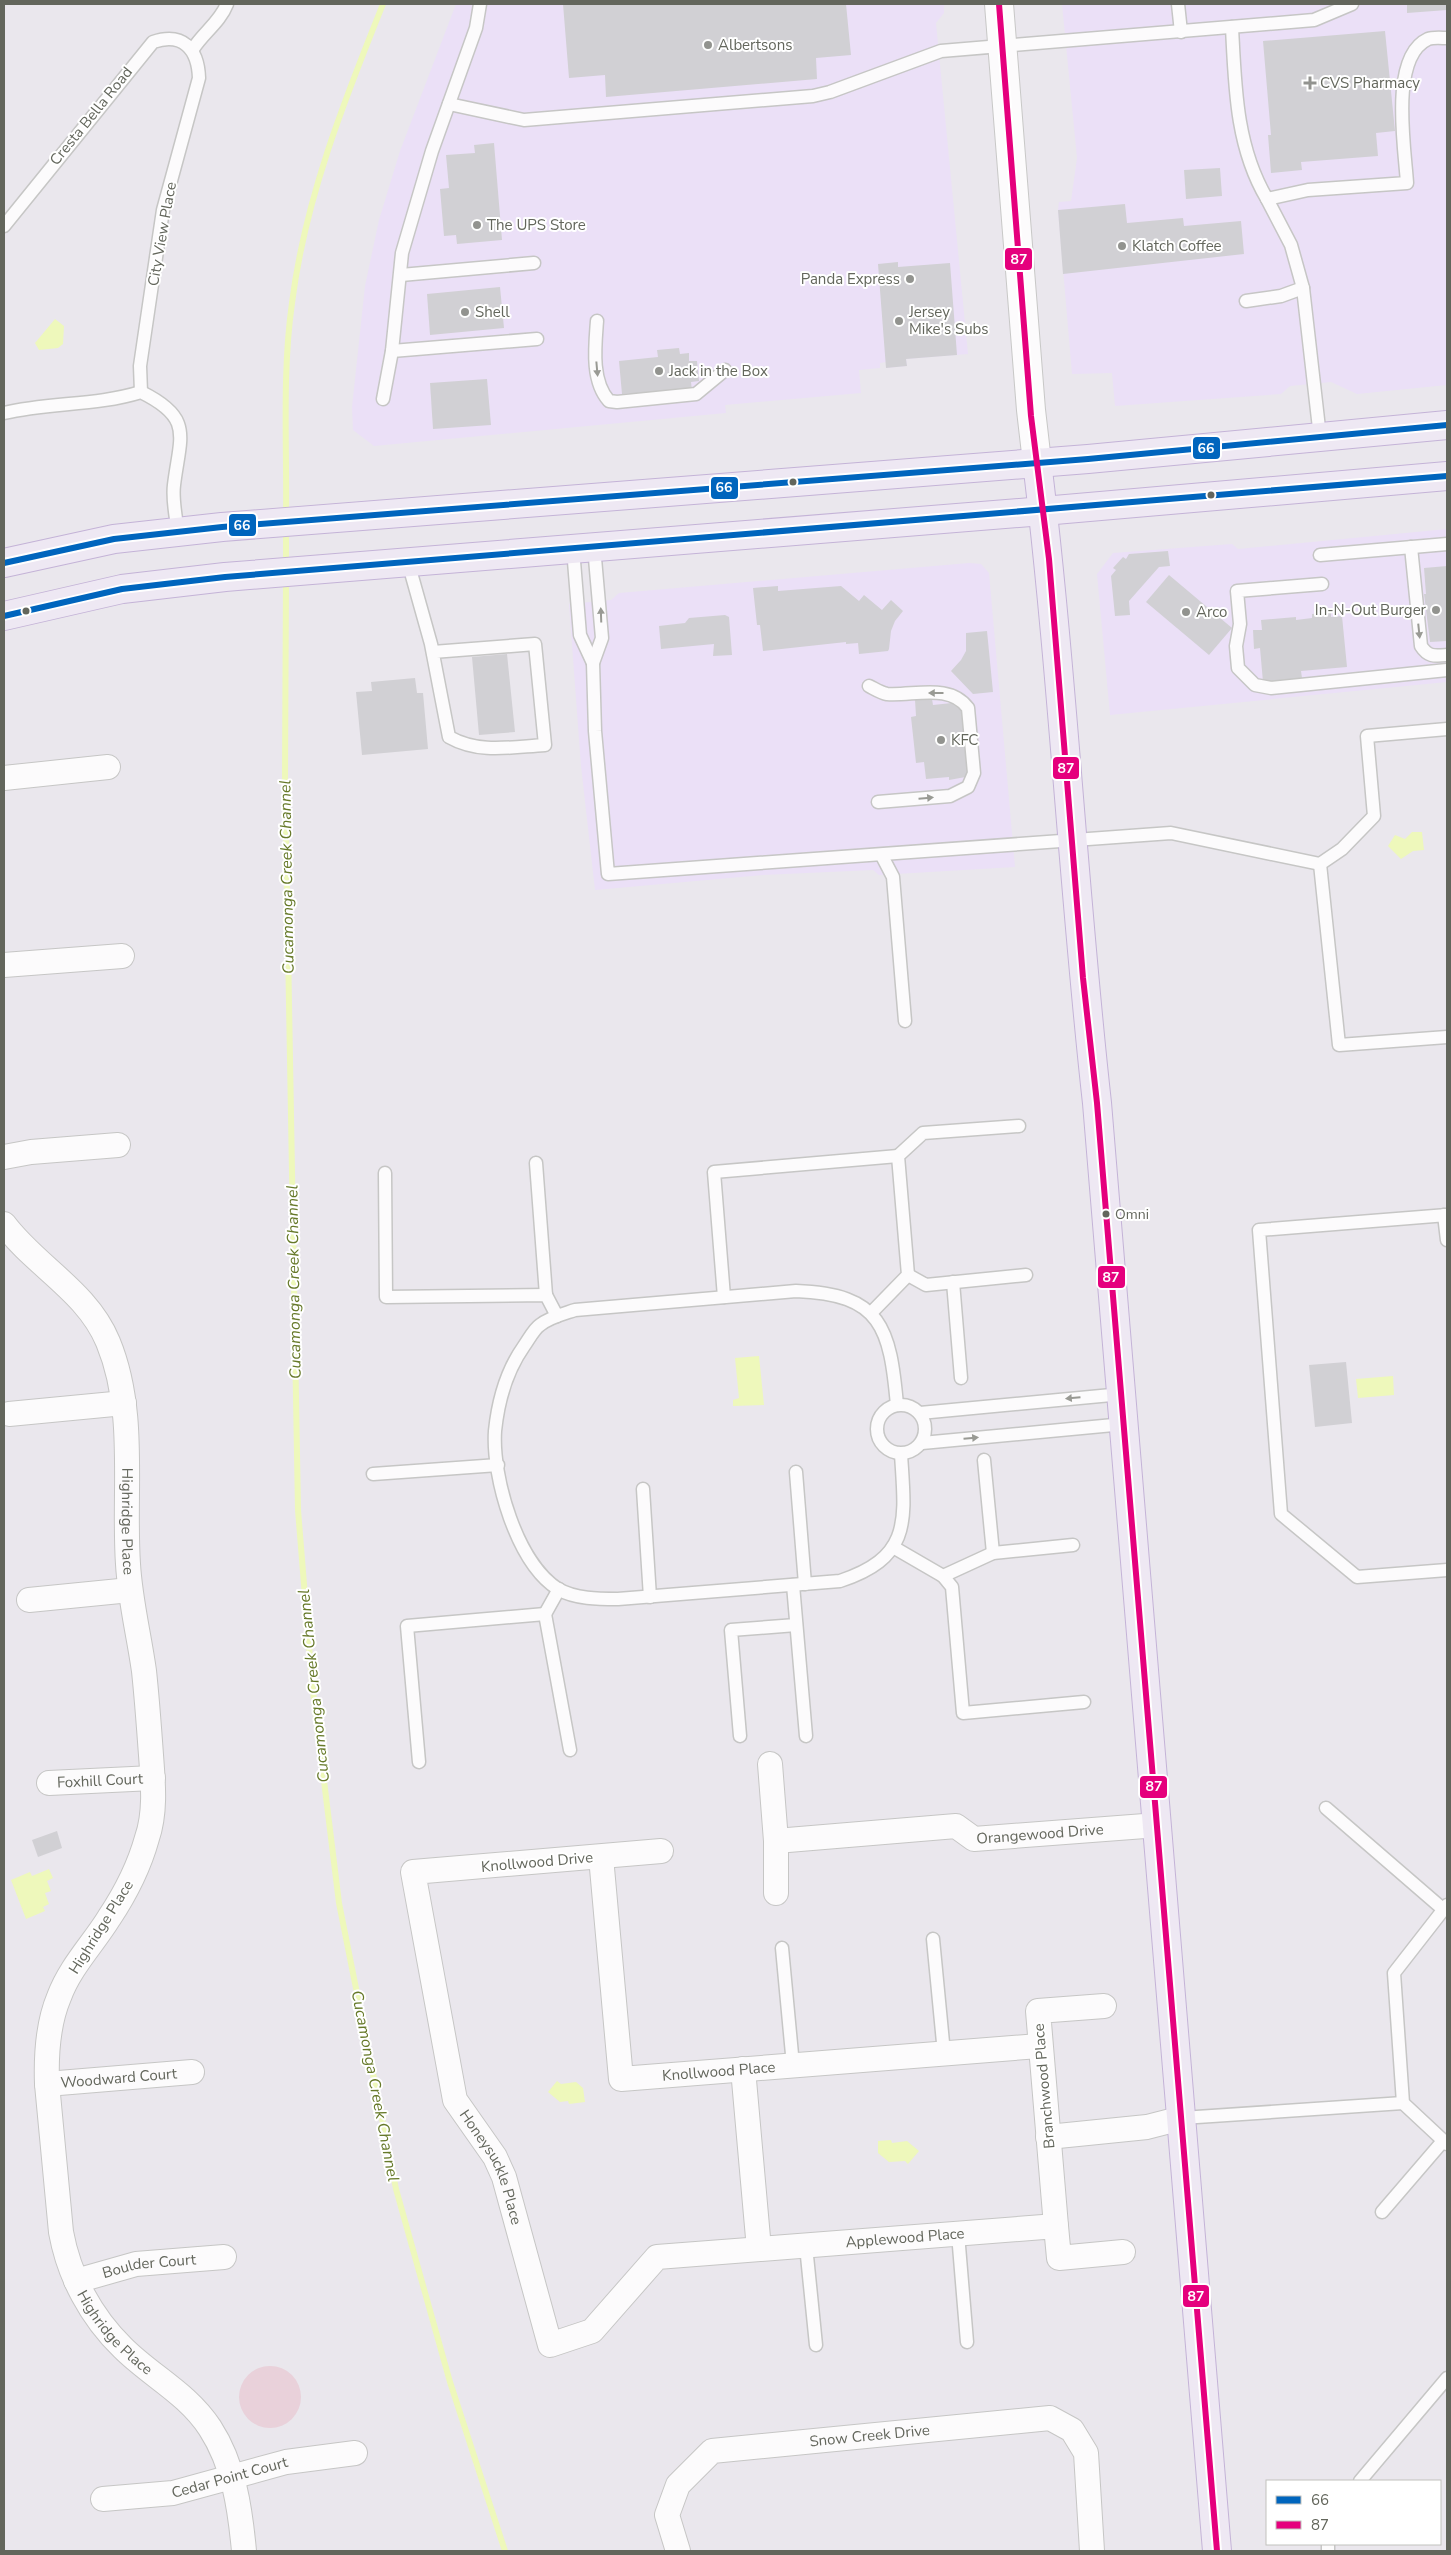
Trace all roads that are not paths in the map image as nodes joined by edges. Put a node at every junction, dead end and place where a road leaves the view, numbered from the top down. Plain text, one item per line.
1 (227, 4) edge
2 (480, 4) edge
3 (999, 4) edge
4 (1178, 4) edge
5 (1352, 4) edge
6 (1232, 27) junction
7 (1181, 32) junction
8 (1447, 38) edge
9 (1002, 47) junction
10 (193, 50) junction
11 (448, 104) junction
12 (1267, 199) junction
13 (4, 226) edge
14 (534, 262) dead end
15 (401, 275) junction
16 (1303, 288) junction
17 (1246, 301) dead end
18 (597, 321) dead end
19 (537, 339) dead end
20 (392, 351) junction
21 (725, 370) dead end
22 (141, 392) junction
23 (382, 399) dead end
24 (4, 413) edge
25 (1447, 425) edge
26 (1320, 437) junction
27 (1037, 462) junction
28 (1447, 476) edge
29 (1043, 511) junction
30 (178, 532) junction
31 (1447, 544) edge
32 (1410, 547) junction
33 (584, 548) junction
34 (1320, 555) dead end
35 (408, 562) junction
36 (4, 563) edge
37 (1322, 584) dead end
38 (4, 616) edge
39 (433, 652) junction
40 (1447, 655) edge
41 (593, 662) junction
42 (1447, 670) edge
43 (869, 686) dead end
44 (1447, 730) edge
45 (108, 767) dead end
46 (4, 778) edge
47 (878, 802) dead end
48 (1071, 841) junction
49 (882, 856) junction
50 (1320, 864) junction
51 (122, 956) dead end
52 (4, 965) edge
53 (905, 1021) dead end
54 (1447, 1037) edge
55 (1019, 1126) dead end
56 (118, 1145) dead end
57 (898, 1156) junction
58 (4, 1157) edge
59 (536, 1163) dead end
60 (385, 1173) dead end
61 (1446, 1215) edge
62 (4, 1224) edge
63 (1447, 1240) edge
64 (908, 1275) junction
65 (1026, 1275) dead end
66 (953, 1282) junction
67 (546, 1295) junction
68 (724, 1297) junction
69 (871, 1313) junction
70 (557, 1316) junction
71 (961, 1378) dead end
72 (1122, 1394) junction
73 (124, 1403) junction
74 (897, 1405) junction
75 (920, 1412) junction
76 (9, 1414) dead end
77 (1124, 1424) junction
78 (922, 1443) junction
79 (901, 1454) junction
80 (984, 1460) dead end
81 (498, 1465) junction
82 (796, 1472) dead end
83 (373, 1474) dead end
84 (643, 1489) dead end
85 (1073, 1545) dead end
86 (893, 1547) junction
87 (993, 1553) junction
88 (1447, 1570) edge
89 (943, 1576) junction
90 (799, 1585) junction
91 (559, 1589) junction
92 (130, 1590) junction
93 (650, 1597) junction
94 (29, 1600) dead end
95 (545, 1614) junction
96 (796, 1625) junction
97 (1084, 1702) dead end
98 (740, 1736) dead end
99 (806, 1736) dead end
100 (570, 1750) dead end
101 (419, 1762) dead end
102 (770, 1764) dead end
103 (153, 1778) junction
104 (49, 1784) dead end
105 (1326, 1808) dead end
106 (1158, 1825) junction
107 (776, 1841) junction
108 (661, 1852) dead end
109 (601, 1857) junction
110 (413, 1872) joint
111 (776, 1893) dead end
112 (1445, 1908) edge
113 (932, 1939) dead end
114 (782, 1948) dead end
115 (1104, 2006) dead end
116 (1039, 2046) junction
117 (944, 2053) junction
118 (793, 2065) junction
119 (743, 2069) junction
120 (192, 2072) dead end
121 (47, 2084) junction
122 (1403, 2103) junction
123 (1182, 2118) junction
124 (1048, 2137) junction
125 (1445, 2143) edge
126 (1382, 2212) dead end
127 (1056, 2226) junction
128 (958, 2234) junction
129 (806, 2246) junction
130 (759, 2249) junction
131 (1123, 2252) dead end
132 (224, 2257) dead end
133 (657, 2257) joint
134 (76, 2281) junction
135 (967, 2342) dead end
136 (816, 2345) dead end
137 (1446, 2382) edge
138 (355, 2454) dead end
139 (232, 2477) junction
140 (1361, 2480) edge
141 (103, 2499) dead end
142 (244, 2551) edge
143 (678, 2551) edge
144 (1092, 2551) edge
145 (1217, 2551) edge

1 - 10 lane
2 - 11 lane
3 - 9 main road
4 - 7 lane
5 - 6 lane
6 - 7 lane
6 - 12 lane
7 - 9 lane
8 - 12 lane
9 - 11 lane
9 - 27 main road
10 - 13 lane, Cresta Bella Road
10 - 22 lane, City View Place
11 - 15 lane
12 - 16 lane
14 - 15 lane
15 - 20 lane
16 - 17 lane
16 - 26 lane
18 -> 21 lane
19 - 20 lane
20 - 23 lane
22 - 24 lane
22 - 30 lane
25 - 26 main road
26 - 27 main road
27 - 29 main road
27 - 30 main road
28 - 29 main road
29 - 33 main road
29 - 48 main road
30 - 36 main road
31 - 32 lane
32 - 34 lane
32 -> 40 lane
33 - 35 main road
33 - 41 lane
41 -> 33 lane
35 - 38 main road
35 - 39 lane
37 - 42 lane
39 - 39 lane
41 - 49 lane
47 -> 43 lane
44 - 50 lane
45 - 46 street
48 - 49 lane
48 - 50 lane
48 - 72 main road
49 - 53 lane
50 - 54 lane
51 - 52 street
55 - 57 lane
56 - 58 street
57 - 64 lane
57 - 68 lane
59 - 67 lane
60 - 67 lane
61 - 63 lane
61 - 88 lane
62 - 73 street, Highridge Place
64 - 66 lane
64 - 69 lane
65 - 66 lane
66 - 71 lane
67 - 70 lane
68 - 69 lane
68 - 70 lane
69 - 74 lane
70 - 81 lane
72 -> 75 lane
72 - 77 main road
73 - 76 street
73 - 92 street, Highridge Place
74 - 75 lane
74 - 79 lane
75 - 78 lane
78 -> 77 lane
77 - 106 main road
78 - 79 lane
79 - 86 lane
80 - 87 lane
81 - 83 lane
81 - 91 lane
82 - 90 lane
84 - 93 lane
85 - 87 lane
86 - 89 lane
86 - 90 lane
87 - 89 lane
89 - 97 lane
90 - 93 lane
90 - 96 lane
91 - 93 lane
91 - 95 lane
92 - 94 street
92 - 103 street, Highridge Place
95 - 100 lane
95 - 101 lane
96 - 98 lane
96 - 99 lane
102 - 107 street
103 - 104 street, Foxhill Court
103 - 121 street, Highridge Place
105 - 112 lane
106 - 107 street, Orangewood Drive
106 - 123 main road
107 - 111 street
108 - 109 street, Knollwood Drive
109 - 110 street, Knollwood Drive
109 - 119 street, Knollwood Place
110 - 133 street, Honeysuckle Place
112 - 122 lane
113 - 117 lane
114 - 118 lane
115 - 116 street, Branchwood Place
116 - 117 street, Knollwood Place
116 - 124 street, Branchwood Place
117 - 118 street, Knollwood Place
118 - 119 street, Knollwood Place
119 - 130 street
120 - 121 street, Woodward Court
121 - 134 street, Highridge Place
122 - 123 lane
122 - 125 lane
123 - 124 street
123 - 145 main road
124 - 127 street, Branchwood Place
125 - 126 lane
127 - 128 street, Applewood Place
127 - 131 street
128 - 129 street, Applewood Place
128 - 135 lane
129 - 130 street, Applewood Place
129 - 136 lane
130 - 133 street, Applewood Place
132 - 134 street, Boulder Court
134 - 139 street, Highridge Place
137 - 140 lane
138 - 139 street, Cedar Point Court
139 - 141 street, Cedar Point Court
139 - 142 street, Highridge Place
143 - 144 street, Snow Creek Drive

